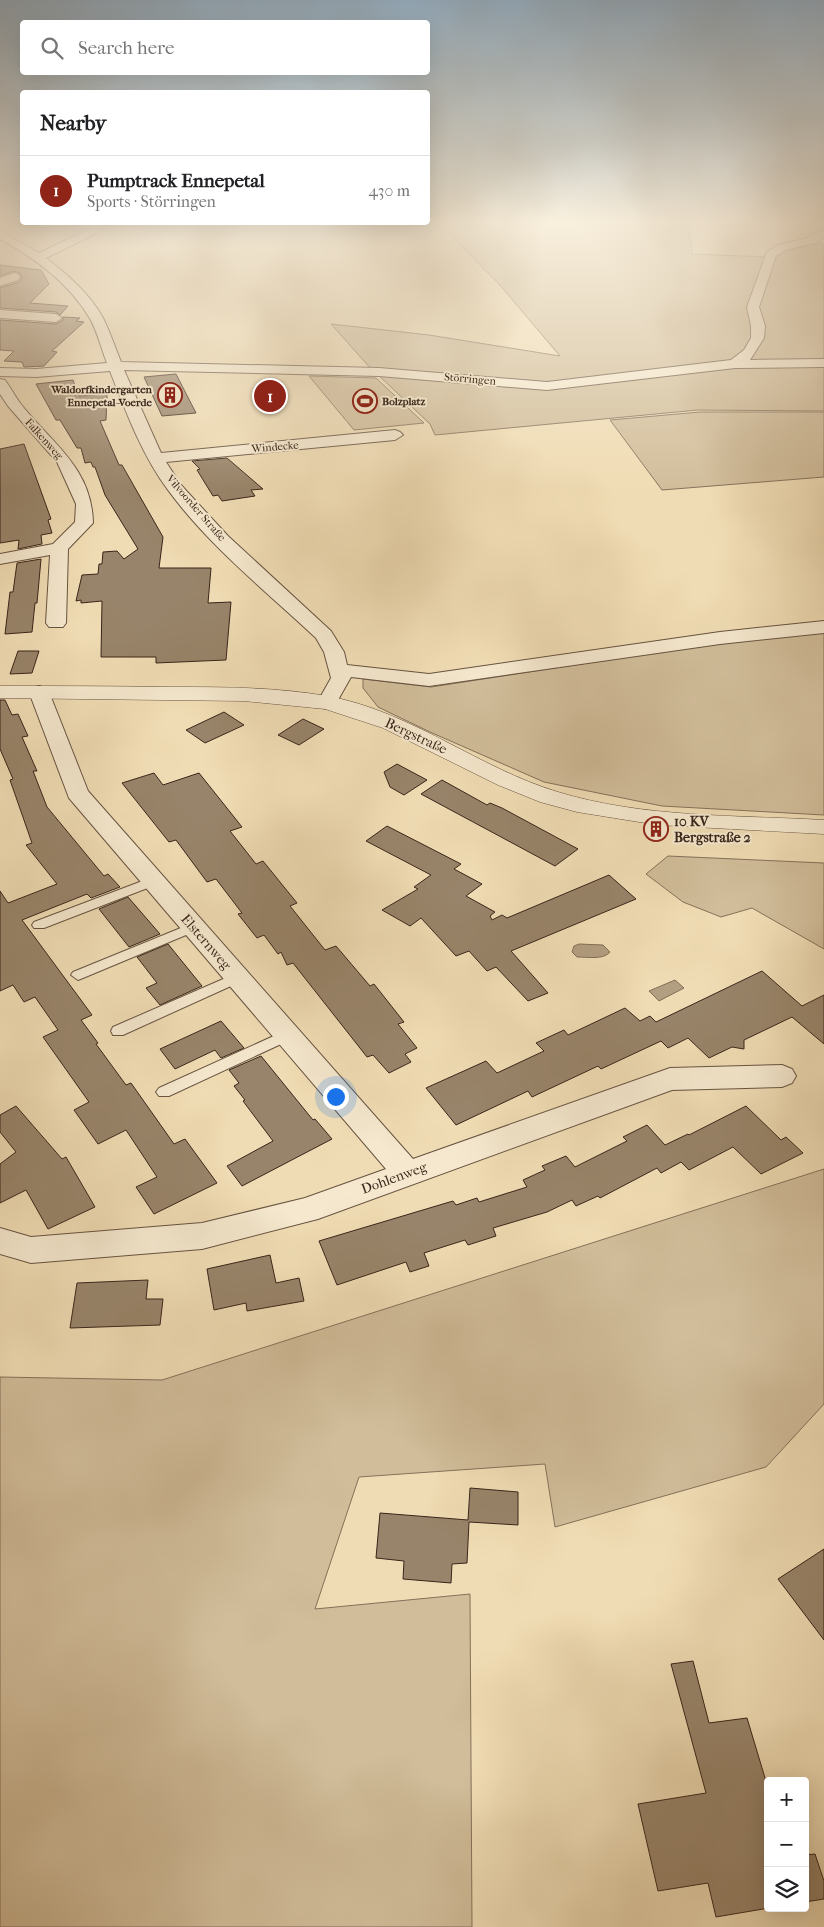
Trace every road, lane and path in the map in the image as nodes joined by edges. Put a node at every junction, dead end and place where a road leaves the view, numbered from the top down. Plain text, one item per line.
1 (92, 312) edge
2 (753, 312) edge
3 (0, 314) edge
4 (56, 318) dead end
5 (824, 363) edge
6 (735, 364) junction
7 (115, 366) junction
8 (1, 377) edge
9 (7, 408) edge
10 (395, 435) dead end
11 (156, 458) junction
12 (60, 548) junction
13 (0, 559) edge
14 (56, 623) dead end
15 (824, 627) edge
16 (341, 670) junction
17 (0, 692) edge
18 (39, 692) junction
19 (327, 703) junction
20 (824, 827) edge
21 (153, 881) junction
22 (40, 925) dead end
23 (193, 927) junction
24 (78, 975) dead end
25 (237, 978) junction
26 (118, 1030) dead end
27 (287, 1035) junction
28 (782, 1076) dead end
29 (164, 1092) dead end
30 (407, 1173) junction
31 (0, 1241) edge

1 - 7 street, Vilvoorder Straße
2 - 6 street
3 - 4 street
5 - 6 street, Störringen
6 - 7 street, Störringen
7 - 8 street, Störringen
7 - 11 street, Vilvoorder Straße
8 - 9 street, Falkenweg
9 - 12 street, Falkenweg
10 - 11 street, Windecke
11 - 16 street, Vilvoorder Straße
12 - 13 street
12 - 14 street
15 - 16 street
16 - 19 street
17 - 18 street, Bergstraße
18 - 19 street, Bergstraße
18 - 21 street, Elsternweg
19 - 20 street, Bergstraße
21 - 22 lane
21 - 23 street, Elsternweg
23 - 24 lane
23 - 25 street, Elsternweg
25 - 26 lane
25 - 27 street, Elsternweg
27 - 29 lane
27 - 30 street, Elsternweg
28 - 30 street, Dohlenweg
30 - 31 street, Dohlenweg

